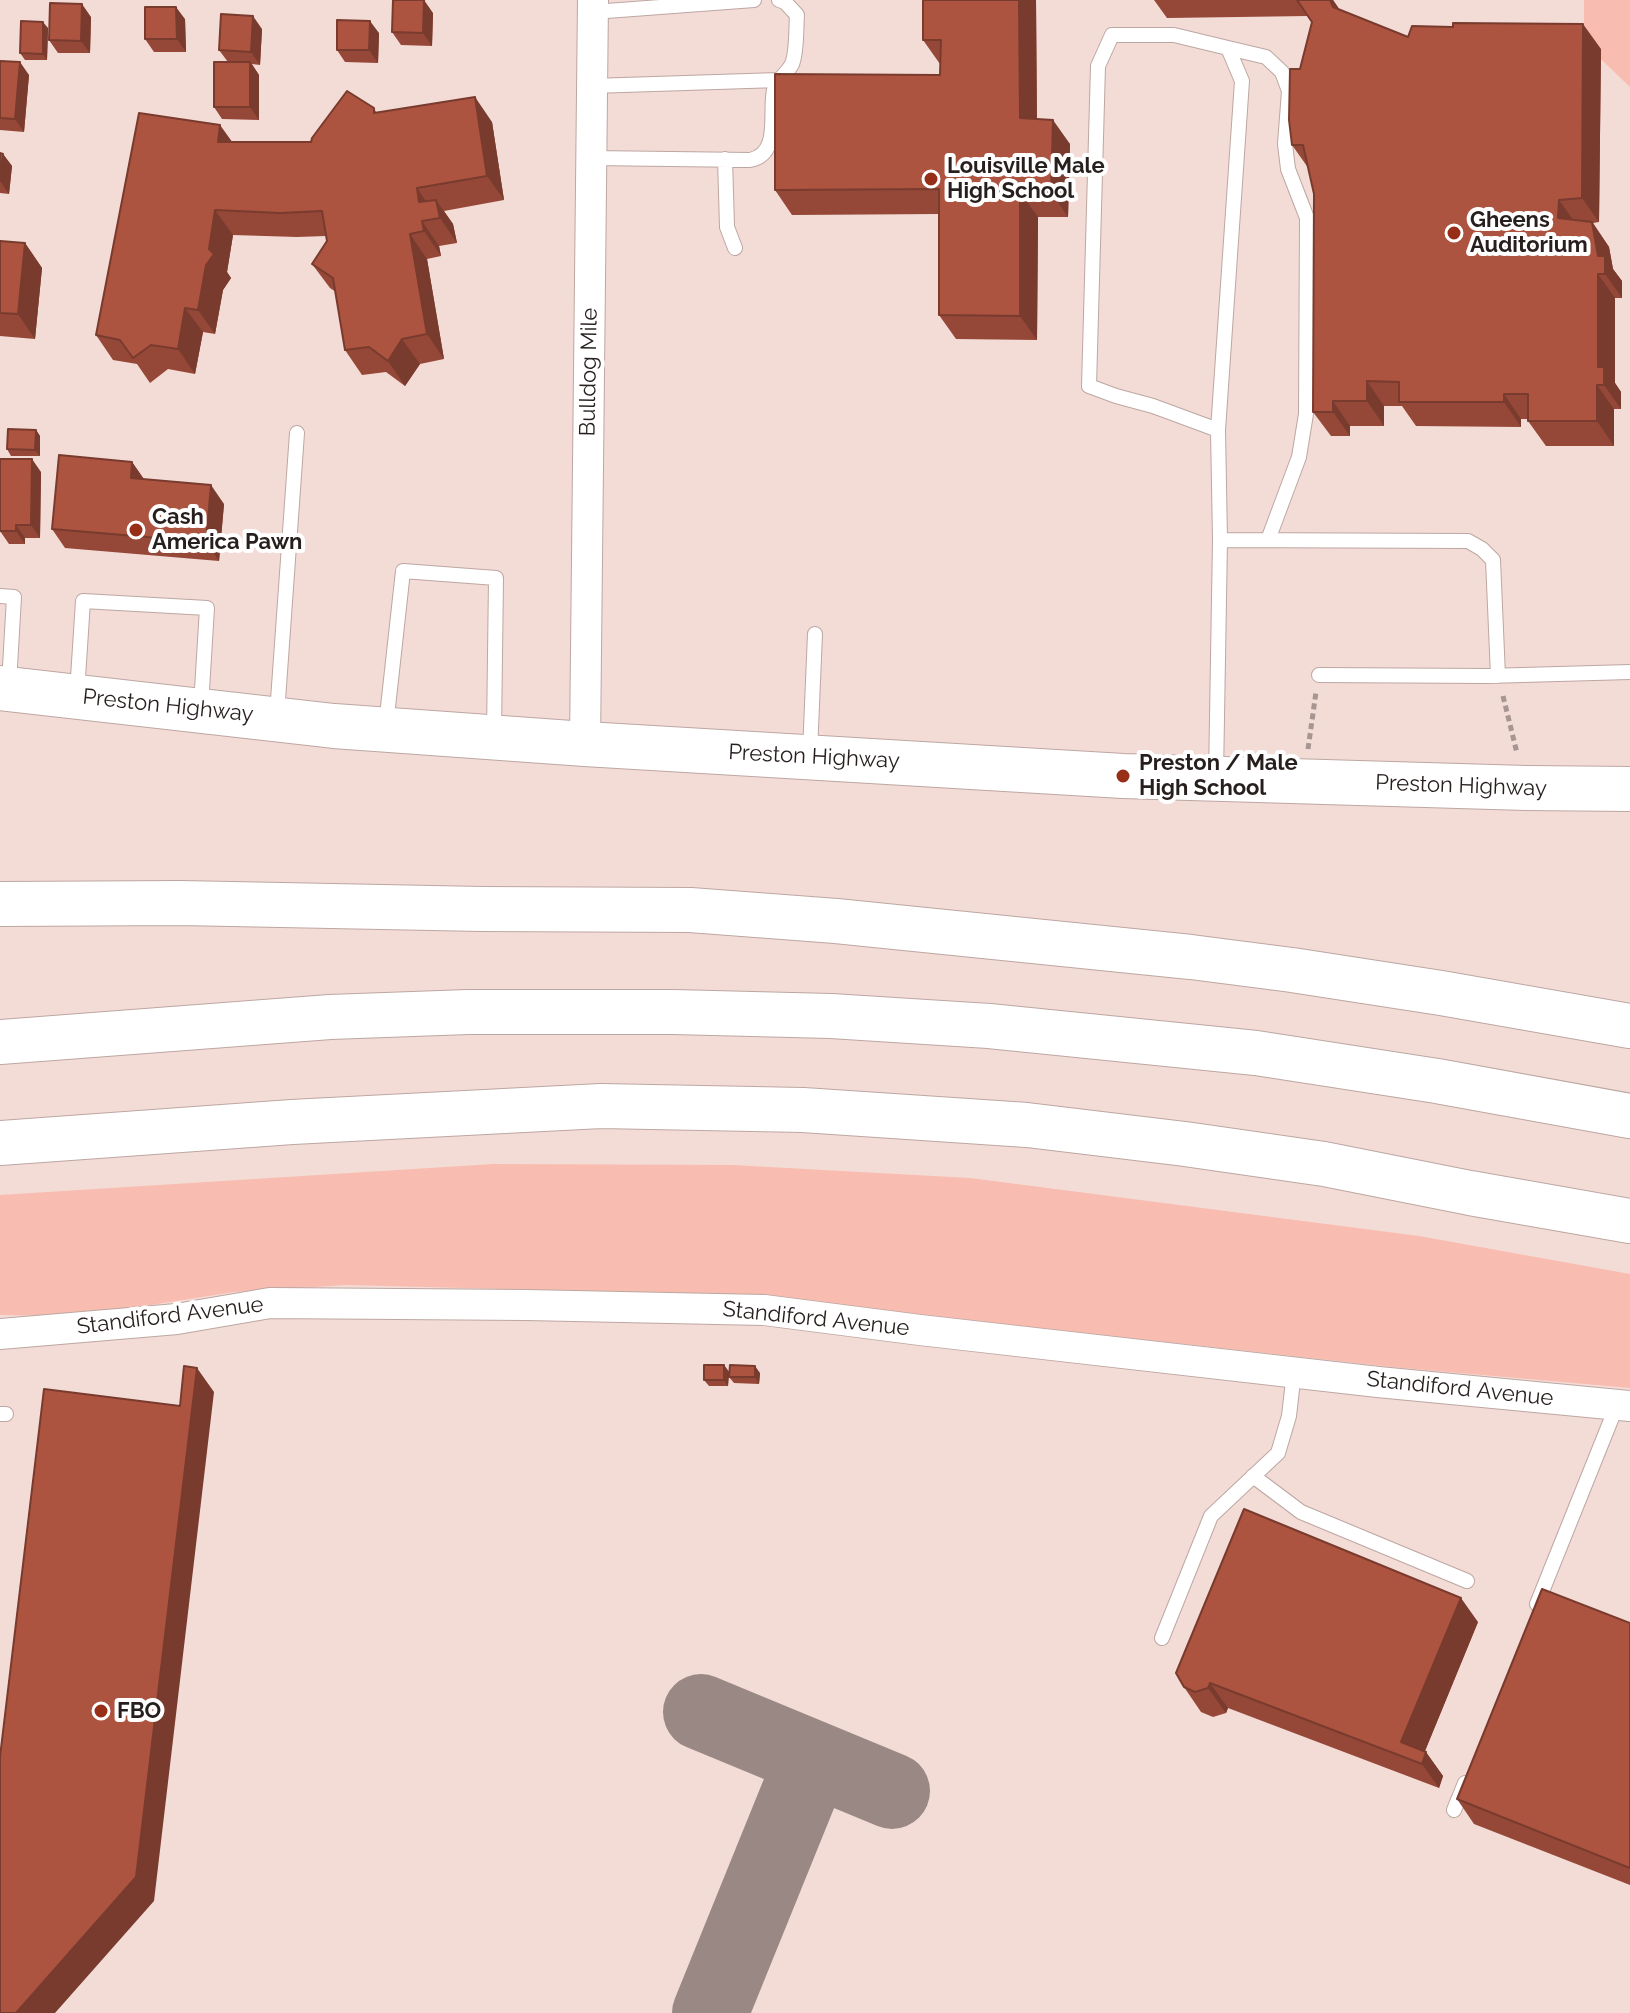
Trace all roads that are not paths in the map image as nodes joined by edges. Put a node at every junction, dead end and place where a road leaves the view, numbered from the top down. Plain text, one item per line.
1 (754, 0) edge
2 (779, 0) edge
3 (593, 6) edge
4 (1228, 48) junction
5 (779, 80) junction
6 (592, 86) junction
7 (591, 158) junction
8 (725, 159) junction
9 (735, 248) dead end
10 (1218, 430) junction
11 (297, 433) dead end
12 (1220, 540) junction
13 (1268, 540) junction
14 (0, 596) edge
15 (815, 634) dead end
16 (1630, 672) edge
17 (1319, 675) road end
18 (1498, 676) junction
19 (4, 688) edge
20 (77, 696) junction
21 (201, 710) junction
22 (276, 718) junction
23 (386, 729) junction
24 (494, 737) junction
25 (585, 744) junction
26 (810, 757) junction
27 (1216, 779) junction
28 (1630, 789) edge
29 (0, 904) edge
30 (1630, 1026) edge
31 (0, 1042) edge
32 (1630, 1116) edge
33 (0, 1143) edge
34 (1630, 1221) edge
35 (0, 1334) edge
36 (1294, 1372) junction
37 (1624, 1405) edge
38 (1253, 1476) junction
39 (1467, 1581) dead end
40 (1529, 1623) edge
41 (1162, 1638) dead end
42 (1471, 1767) edge
43 (1454, 1810) edge

1 - 3 lane
2 - 5 lane
3 - 6 street, Bulldog Mile
4 - 10 lane
4 - 10 lane
4 - 13 lane
5 - 6 lane
5 - 8 lane
6 - 7 street, Bulldog Mile
7 - 8 lane
7 - 25 street, Bulldog Mile
8 - 9 lane
10 - 12 lane
11 - 22 lane
12 - 13 lane
12 - 27 lane
13 - 18 lane
14 - 19 lane
15 - 26 lane
16 - 18 lane
17 - 18 lane
19 - 20 main road, Preston Highway
20 - 21 main road, Preston Highway
20 - 21 lane
21 - 22 main road, Preston Highway
22 - 23 main road, Preston Highway
23 - 24 main road, Preston Highway
23 - 24 lane
24 - 25 main road, Preston Highway
25 - 26 main road, Preston Highway
26 - 27 main road, Preston Highway
27 - 28 main road, Preston Highway
29 - 30 main road
31 - 32 main road
33 - 34 main road
35 - 36 street, Standiford Avenue
36 - 37 street, Standiford Avenue
36 - 38 lane
37 - 40 lane
38 - 39 lane
38 - 41 lane
42 - 43 lane

